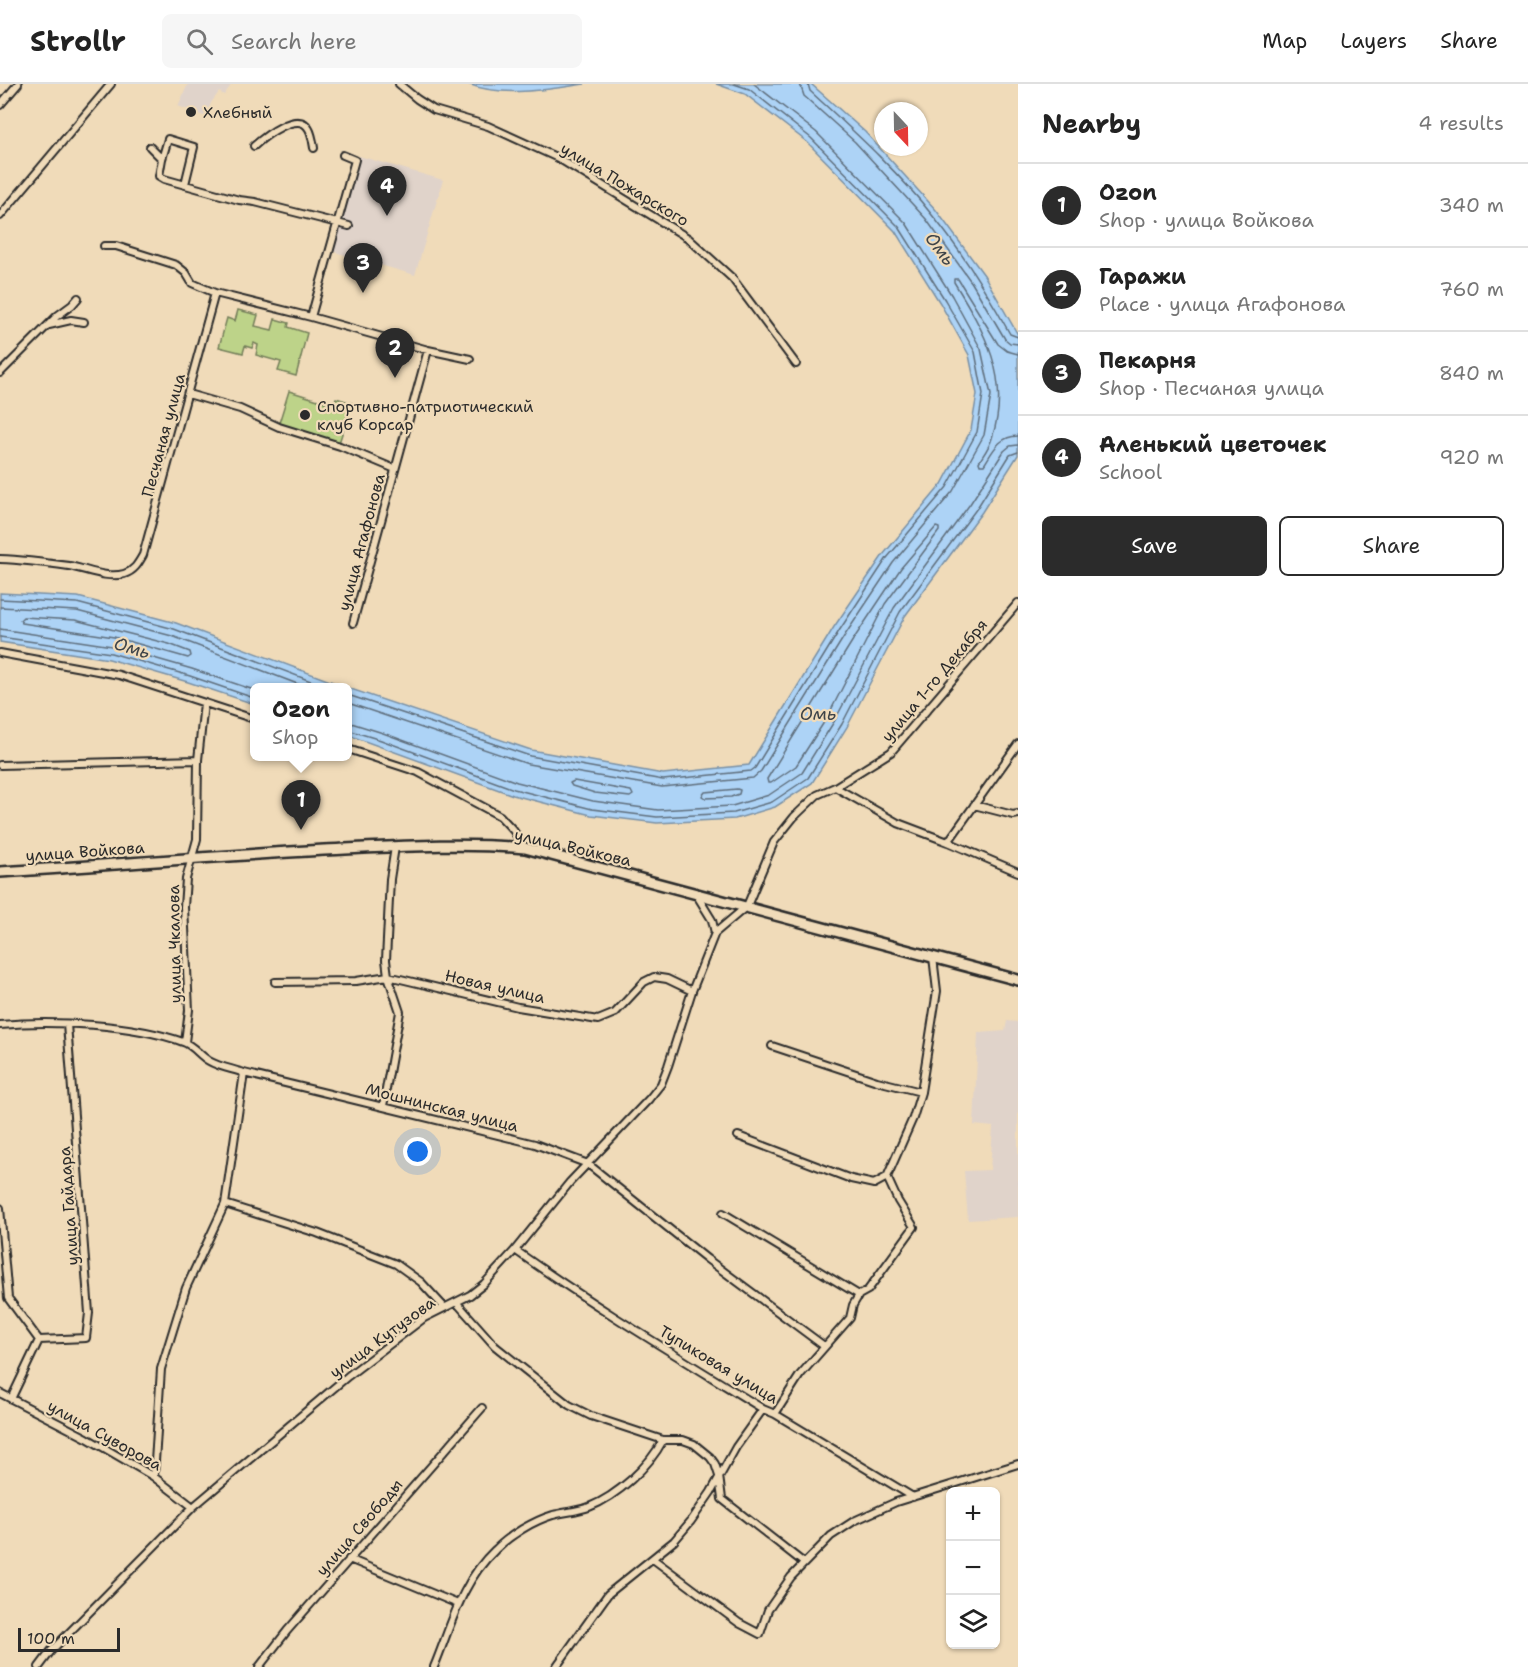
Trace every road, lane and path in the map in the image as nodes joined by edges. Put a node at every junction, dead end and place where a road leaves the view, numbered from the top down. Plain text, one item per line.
1 (18, 84) edge
2 (111, 84) edge
3 (399, 84) edge
4 (0, 105) edge
5 (254, 146) dead end
6 (150, 147) dead end
7 (314, 148) dead end
8 (344, 155) dead end
9 (162, 159) junction
10 (185, 184) junction
11 (0, 216) edge
12 (337, 223) junction
13 (349, 226) dead end
14 (104, 246) dead end
15 (215, 293) junction
16 (78, 298) dead end
17 (311, 317) junction
18 (84, 322) dead end
19 (49, 325) junction
20 (428, 350) junction
21 (471, 359) dead end
22 (796, 364) dead end
23 (0, 373) edge
24 (188, 394) junction
25 (395, 469) junction
26 (0, 559) edge
27 (1018, 603) edge
28 (353, 623) dead end
29 (0, 653) edge
30 (204, 703) junction
31 (250, 717) edge
32 (1018, 744) edge
33 (352, 750) edge
34 (198, 760) junction
35 (0, 765) edge
36 (835, 787) junction
37 (975, 805) junction
38 (1018, 814) edge
39 (948, 842) junction
40 (395, 847) junction
41 (525, 848) junction
42 (192, 858) junction
43 (0, 872) edge
44 (1018, 872) edge
45 (695, 892) junction
46 (747, 906) junction
47 (715, 933) junction
48 (933, 957) junction
49 (388, 976) junction
50 (1018, 980) edge
51 (275, 982) dead end
52 (692, 990) junction
53 (67, 1024) junction
54 (0, 1025) edge
55 (185, 1042) junction
56 (772, 1046) dead end
57 (244, 1073) junction
58 (921, 1092) junction
59 (383, 1106) junction
60 (738, 1136) dead end
61 (588, 1164) junction
62 (887, 1177) junction
63 (225, 1204) junction
64 (0, 1208) edge
65 (723, 1212) dead end
66 (515, 1250) junction
67 (859, 1295) junction
68 (457, 1303) junction
69 (444, 1307) junction
70 (39, 1340) junction
71 (824, 1346) junction
72 (0, 1393) edge
73 (11, 1399) junction
74 (482, 1408) dead end
75 (763, 1409) junction
76 (775, 1414) junction
77 (663, 1440) junction
78 (1018, 1464) edge
79 (719, 1476) junction
80 (154, 1477) junction
81 (913, 1497) junction
82 (193, 1507) junction
83 (349, 1559) junction
84 (653, 1559) junction
85 (804, 1563) junction
86 (458, 1604) junction
87 (39, 1667) edge
88 (259, 1667) edge
89 (434, 1667) edge
90 (556, 1667) edge

1 - 4 street
2 - 11 street
3 - 22 street, улица Пожарского
5 - 7 street
6 - 9 street
8 - 12 street
9 - 10 street
9 - 10 street
10 - 12 street
12 - 13 street
12 - 17 street
14 - 15 street
15 - 17 street
15 - 24 street, Песчаная улица
16 - 19 street
17 - 20 street
18 - 19 street
19 - 23 street
20 - 21 street
20 - 25 street, улица Агафонова
24 - 25 street, улица Агафонова
24 - 26 street, Песчаная улица
25 - 28 street, улица Агафонова
27 - 36 street, улица 1-го Декабря
29 - 30 street
30 - 31 street
30 - 34 street, улица Чкалова
32 - 37 street
33 - 41 street
34 - 35 street
34 - 42 street, улица Чкалова
36 - 39 street
36 - 46 street, улица 1-го Декабря
37 - 38 street
37 - 39 street
39 - 44 street
40 - 41 main road, улица Войкова
40 - 42 main road, улица Войкова
40 - 49 street
41 - 45 main road, улица Войкова
42 - 43 main road, улица Войкова
42 - 55 street, улица Чкалова
45 - 46 main road, улица Войкова
45 - 47 street
46 - 47 street, улица Кутузова
46 - 48 main road, улица Войкова
47 - 52 street, улица Кутузова
48 - 50 main road, улица Войкова
48 - 58 street
49 - 51 street, Новая улица
49 - 52 street, Новая улица
49 - 59 street
52 - 61 street, улица Кутузова
53 - 54 street, Мошнинская улица
53 - 55 street, Мошнинская улица
53 - 70 street, улица Гайдара
55 - 57 street, Мошнинская улица
56 - 58 street
57 - 59 street, Мошнинская улица
57 - 63 street
58 - 62 street
59 - 61 street, Мошнинская улица
60 - 62 street
61 - 66 street, улица Кутузова
61 - 71 street, Мошнинская улица
62 - 67 street
63 - 69 street
63 - 80 street
64 - 70 street
65 - 67 street
66 - 68 street, улица Кутузова
66 - 75 street, Тупиковая улица
67 - 71 street
68 - 69 street, улица Кутузова
68 - 77 street
69 - 82 street, улица Кутузова
70 - 73 street
71 - 76 street
72 - 73 street, улица Суворова
73 - 80 street, улица Суворова
74 - 83 street, улица Свободы
75 - 76 street, Тупиковая улица
75 - 79 street
76 - 81 street, Тупиковая улица
77 - 79 street
77 - 86 street
78 - 81 street
79 - 84 street
79 - 85 street
80 - 82 street, улица Суворова
81 - 85 street
82 - 87 street, улица Кутузова
83 - 86 street
83 - 88 street, улица Свободы
84 - 85 street
84 - 90 street
86 - 89 street

